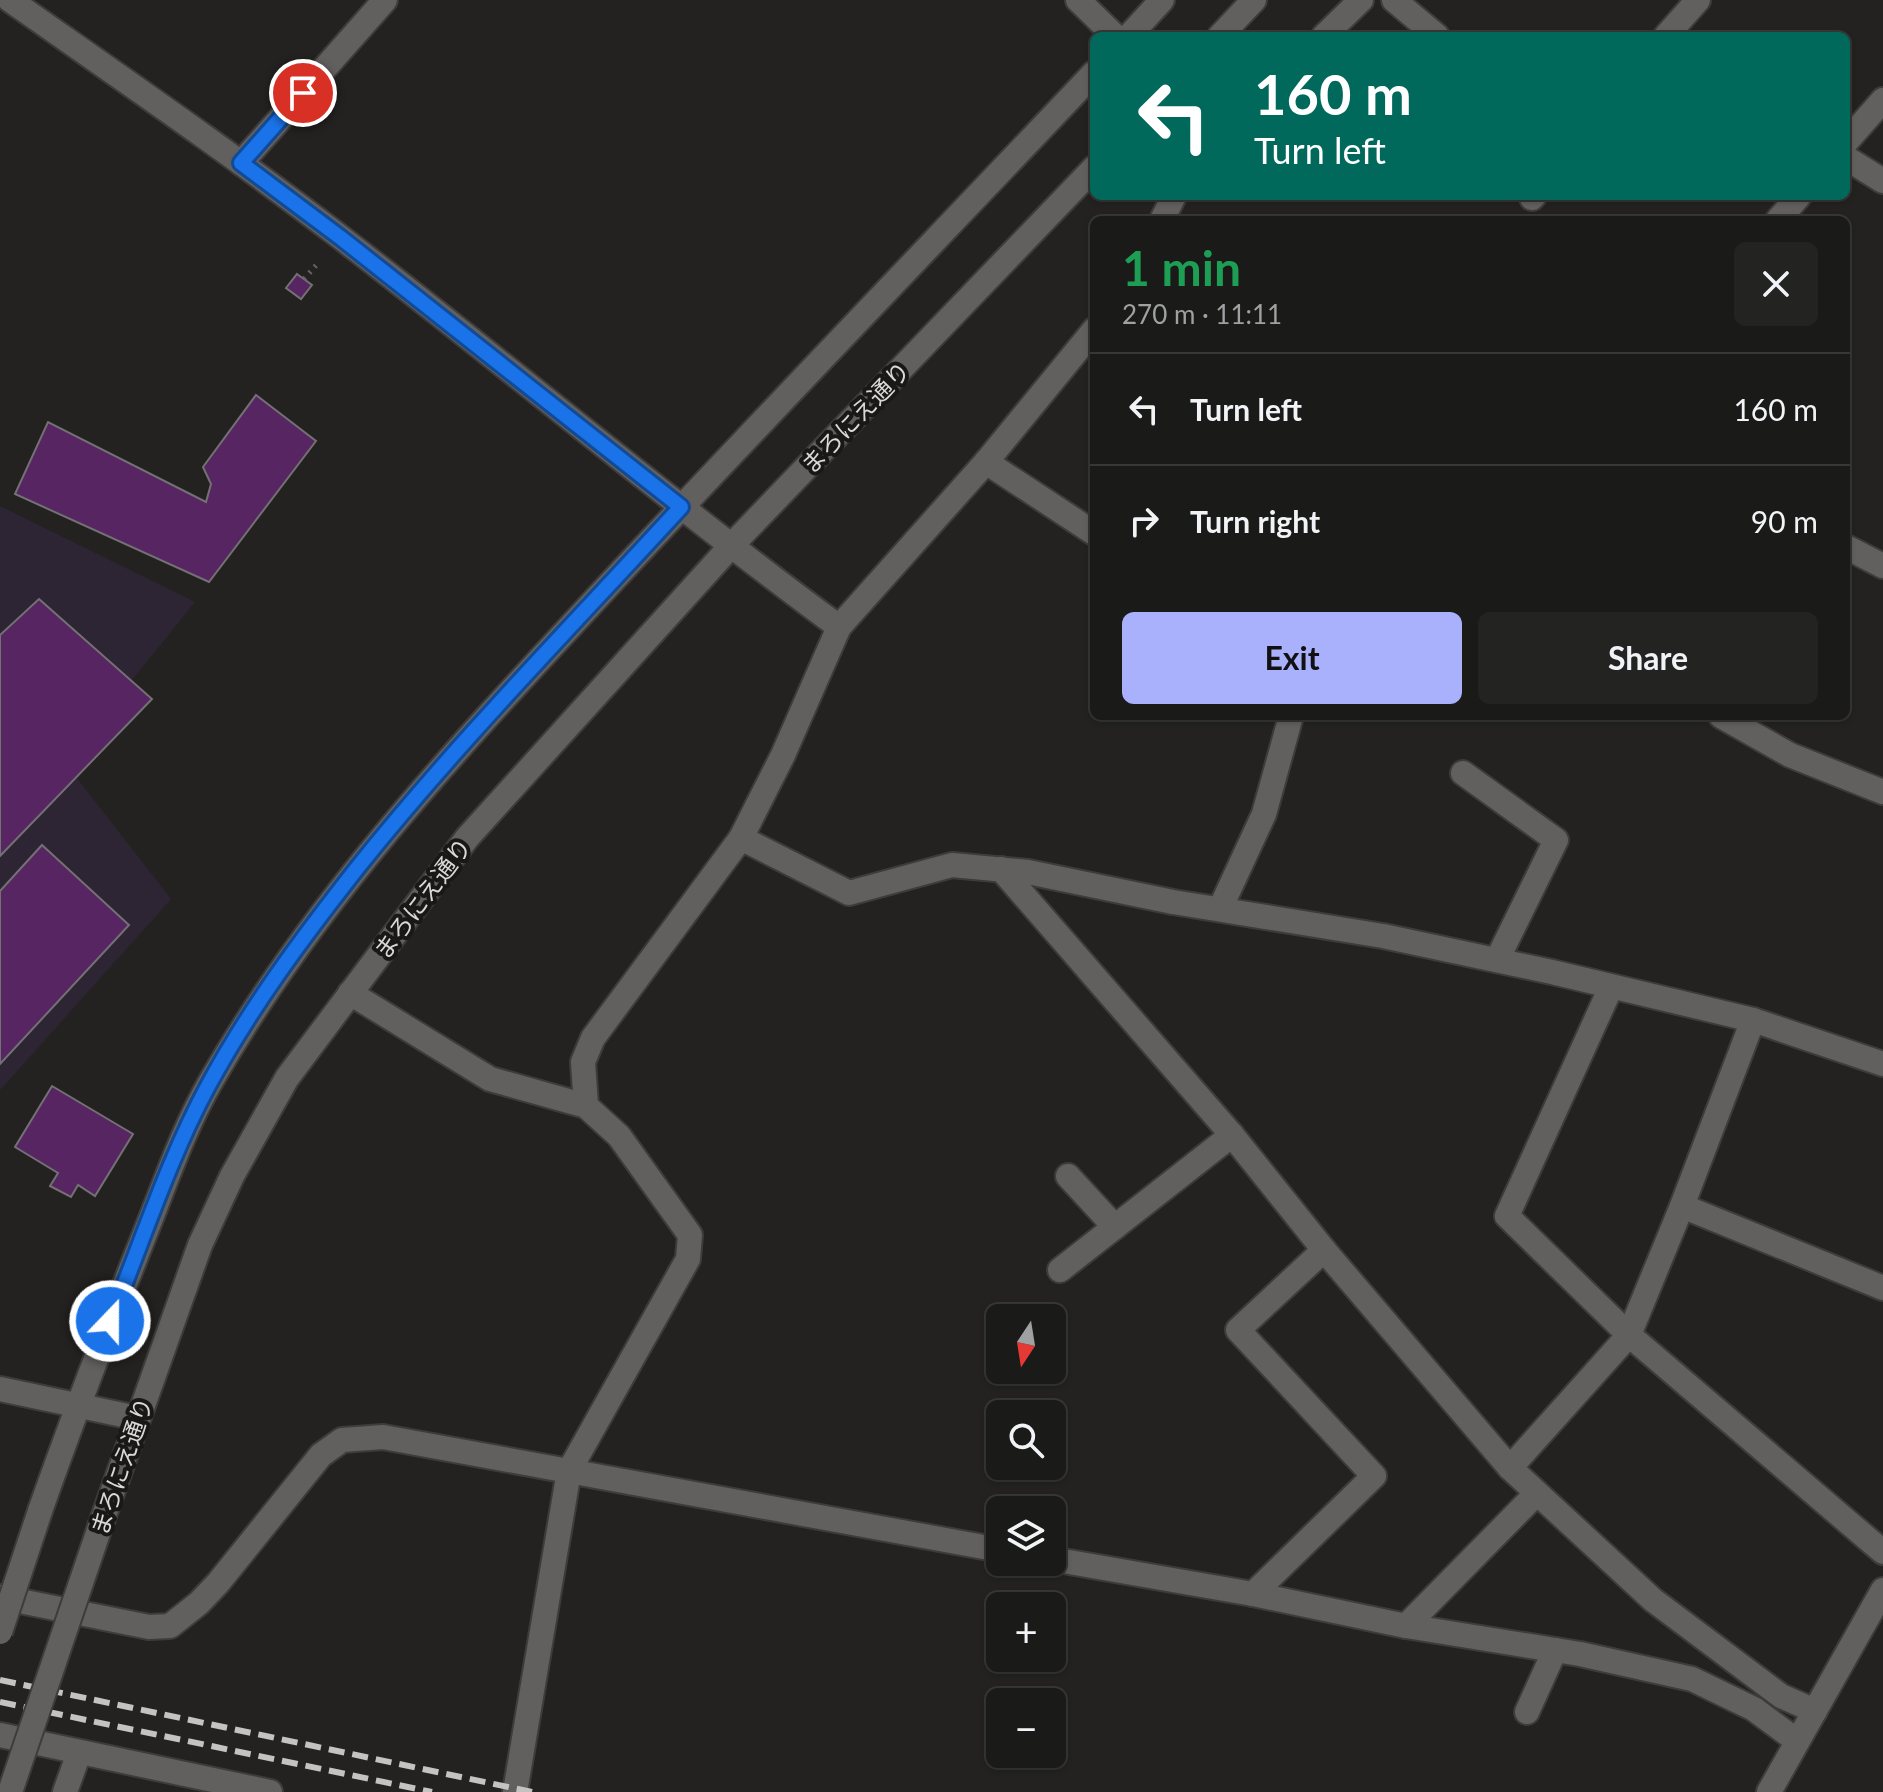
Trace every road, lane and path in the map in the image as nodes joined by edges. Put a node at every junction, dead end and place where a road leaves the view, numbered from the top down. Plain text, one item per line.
1 (10, 0) edge
2 (385, 0) edge
3 (1078, 0) edge
4 (1162, 0) edge
5 (1254, 0) edge
6 (1361, 0) edge
7 (1394, 0) edge
8 (1698, 0) edge
9 (1111, 32) edge
10 (1133, 32) edge
11 (1224, 32) edge
12 (1328, 32) edge
13 (1432, 32) edge
14 (1670, 32) edge
15 (1090, 77) edge
16 (1883, 100) edge
17 (1850, 137) edge
18 (1850, 160) edge
19 (241, 163) junction
20 (1090, 172) edge
21 (1883, 181) edge
22 (1796, 200) edge
23 (1782, 216) edge
24 (1090, 335) edge
25 (986, 462) junction
26 (681, 507) junction
27 (1090, 530) edge
28 (730, 547) junction
29 (1850, 549) edge
30 (1883, 566) edge
31 (839, 627) junction
32 (1290, 720) edge
33 (1728, 720) edge
34 (1463, 773) dead end
35 (1883, 792) edge
36 (741, 838) junction
37 (1001, 869) junction
38 (1220, 909) junction
39 (1497, 960) junction
40 (1611, 987) junction
41 (350, 993) junction
42 (1753, 1020) junction
43 (1883, 1064) edge
44 (586, 1106) junction
45 (1232, 1135) junction
46 (1068, 1176) dead end
47 (1682, 1206) junction
48 (1115, 1227) junction
49 (1324, 1250) junction
50 (1060, 1270) dead end
51 (1883, 1288) edge
52 (1629, 1335) junction
53 (0, 1389) edge
54 (77, 1404) junction
55 (137, 1418) junction
56 (1510, 1468) junction
57 (569, 1471) junction
58 (1536, 1494) junction
59 (986, 1547) edge
60 (1883, 1552) edge
61 (1066, 1561) edge
62 (1883, 1590) edge
63 (1253, 1594) junction
64 (0, 1597) edge
65 (1406, 1626) junction
66 (0, 1632) edge
67 (1555, 1650) junction
68 (1815, 1711) junction
69 (1527, 1712) dead end
70 (0, 1735) edge
71 (1797, 1741) junction
72 (79, 1753) junction
73 (10, 1792) edge
74 (65, 1792) edge
75 (270, 1792) edge
76 (515, 1792) edge
77 (1769, 1792) edge

1 - 19 street
2 - 19 street
3 - 9 street
4 - 10 street
5 - 11 street
6 - 12 street
7 - 13 street
8 - 14 street
15 - 26 street
16 - 17 street
18 - 21 street
19 - 26 street
20 - 28 street, まろにえ通り
22 - 23 street
24 - 25 street
25 - 27 street
25 - 31 street
26 - 28 street
26 - 54 street
28 - 31 street
28 - 41 street, まろにえ通り
29 - 30 street
31 - 36 street
32 - 38 street
33 - 35 street
34 - 39 street
36 - 37 street
36 - 44 street
37 - 38 street
37 - 45 street
38 - 39 street
39 - 40 street
40 - 42 street
40 - 52 street
41 - 44 street
41 - 55 street, まろにえ通り
42 - 43 street
42 - 47 street
44 - 57 street
45 - 48 street
45 - 49 street
46 - 48 street
47 - 51 street
47 - 52 street
48 - 50 street
49 - 56 street
49 - 63 street
52 - 56 street
52 - 60 street
53 - 54 street
54 - 55 street
54 - 66 street, bridge
55 - 73 street, まろにえ通り, bridge
56 - 58 street
57 - 59 street
57 - 64 street
57 - 76 street
58 - 65 street
58 - 68 street
61 - 63 street
62 - 68 street
63 - 65 street
65 - 67 street
67 - 69 street
67 - 71 street
68 - 71 street
70 - 72 street
71 - 77 street
72 - 74 street
72 - 75 street

